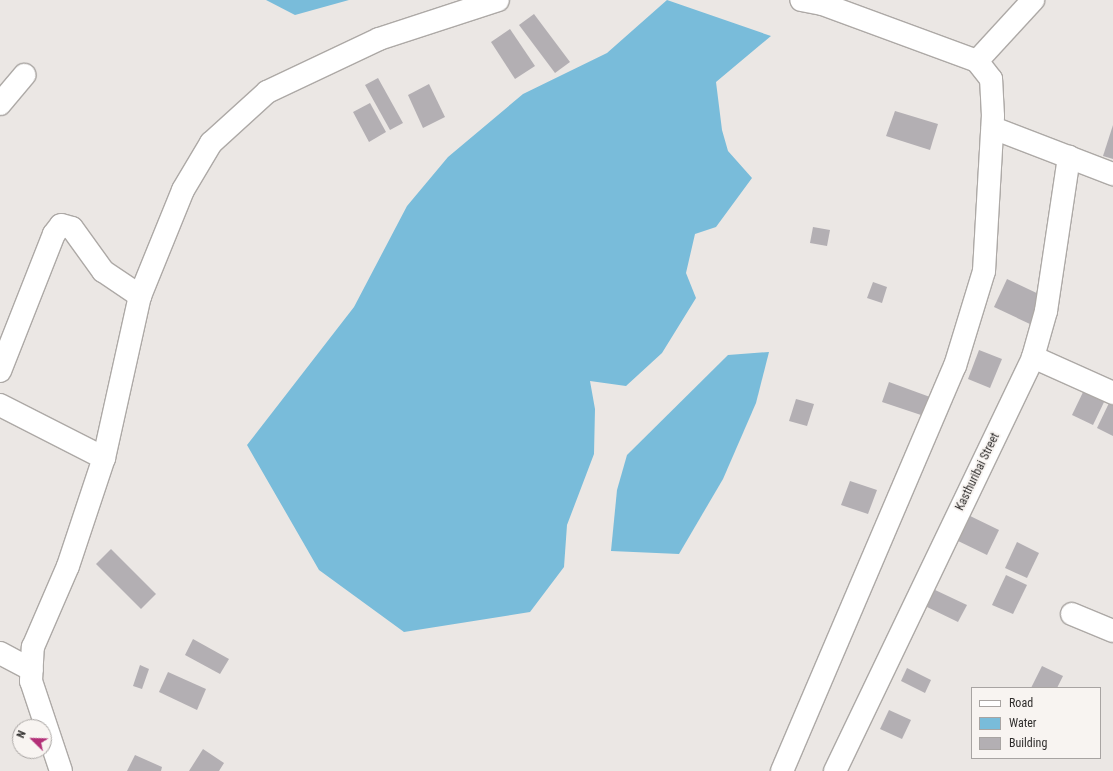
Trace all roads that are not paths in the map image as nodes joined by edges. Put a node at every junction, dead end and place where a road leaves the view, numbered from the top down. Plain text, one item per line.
1 (498, 0) edge
2 (801, 0) edge
3 (1033, 0) edge
4 (824, 2) edge
5 (977, 61) junction
6 (24, 75) dead end
7 (0, 104) edge
8 (992, 128) junction
9 (1069, 157) junction
10 (1113, 174) edge
11 (140, 296) junction
12 (1033, 356) junction
13 (0, 371) edge
14 (1113, 393) edge
15 (0, 405) edge
16 (104, 458) junction
17 (1072, 614) dead end
18 (1113, 631) edge
19 (0, 653) edge
20 (32, 670) junction
21 (61, 771) edge
22 (782, 771) edge
23 (835, 771) edge

1 - 11 street
2 - 4 street
3 - 5 street
4 - 5 street
5 - 8 street
6 - 7 street
8 - 9 street
8 - 22 street
9 - 10 street
9 - 12 street, Kasthuribai Street
11 - 13 street
11 - 16 street
12 - 14 street
12 - 23 street, Kasthuribai Street
15 - 16 street
16 - 20 street
17 - 18 street
19 - 20 street
20 - 21 street

